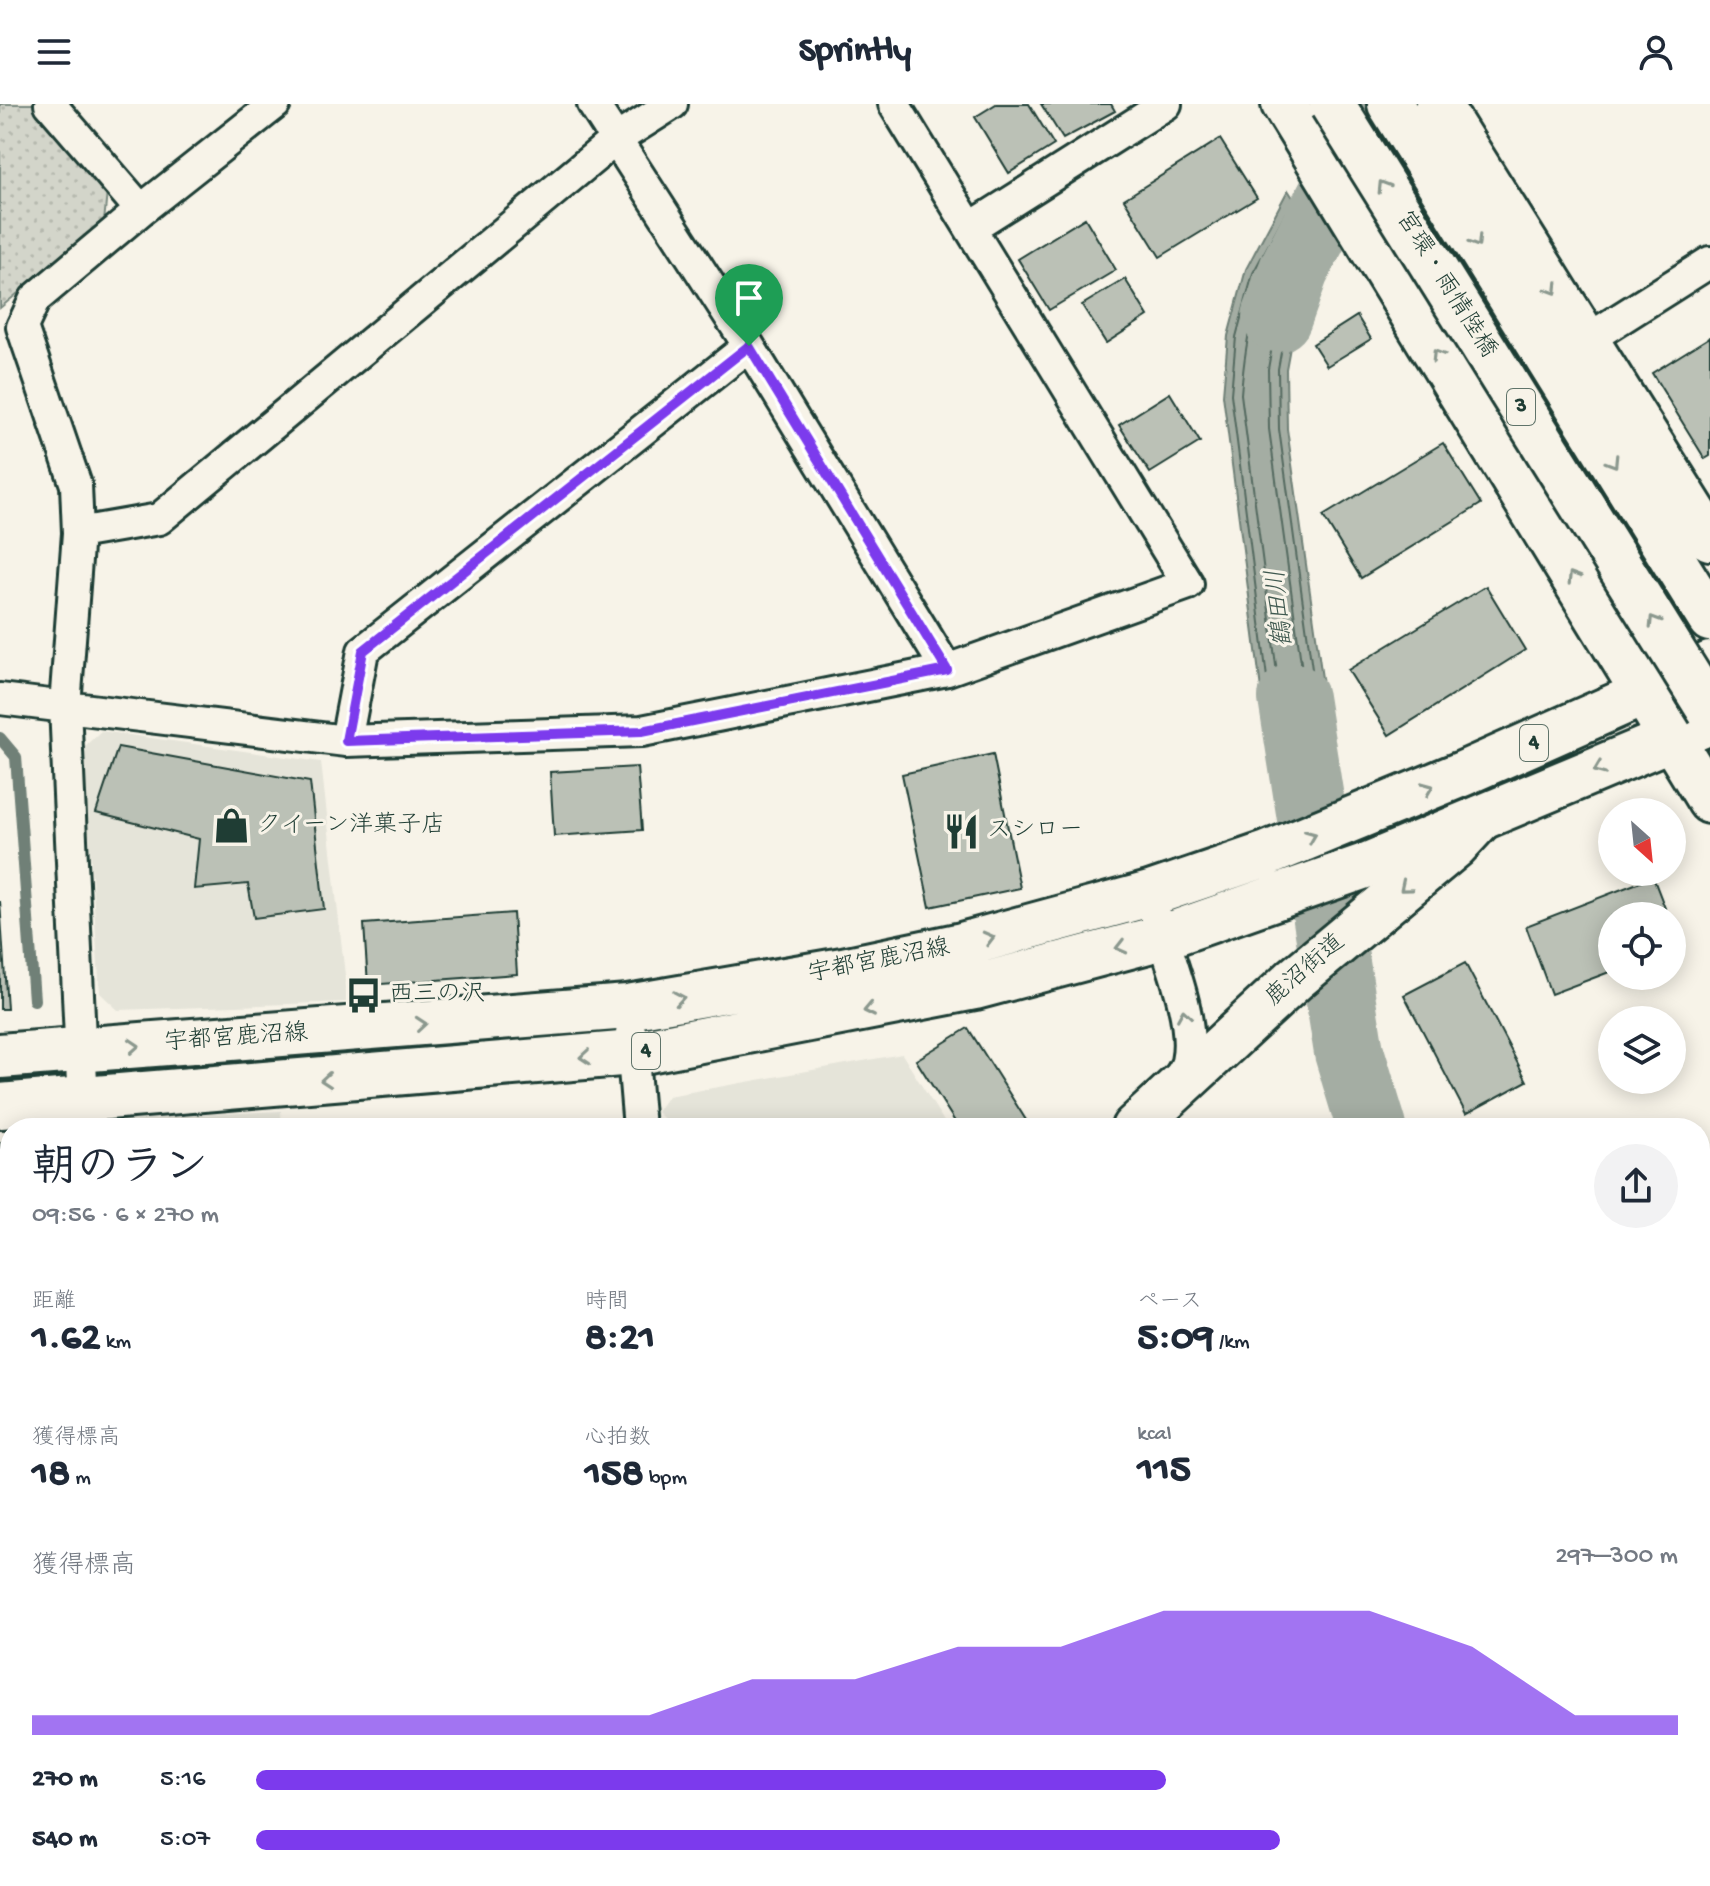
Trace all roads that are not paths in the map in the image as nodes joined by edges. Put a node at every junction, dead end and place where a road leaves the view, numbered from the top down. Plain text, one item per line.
1 (50, 104) edge
2 (275, 104) edge
3 (593, 104) edge
4 (672, 104) edge
5 (894, 104) edge
6 (1166, 104) edge
7 (1390, 104) edge
8 (1438, 104) edge
9 (1304, 111) edge
10 (615, 140) junction
11 (141, 210) junction
12 (970, 228) junction
13 (1710, 262) edge
14 (1585, 341) junction
15 (749, 346) junction
16 (78, 533) junction
17 (1710, 538) edge
18 (1710, 619) edge
19 (1710, 664) edge
20 (947, 670) junction
21 (1645, 695) junction
22 (0, 699) edge
23 (65, 706) junction
24 (1710, 711) edge
25 (1691, 731) edge
26 (346, 741) junction
27 (1710, 801) edge
28 (1481, 818) junction
29 (1365, 866) joint
30 (1150, 894) junction
31 (1163, 937) junction
32 (628, 1007) junction
33 (79, 1050) junction
34 (633, 1053) junction
35 (0, 1056) edge
36 (1172, 1090) junction
37 (0, 1106) edge
38 (82, 1114) edge
39 (638, 1118) edge
40 (1144, 1118) edge

1 - 11 street
2 - 11 street
3 - 10 street
4 - 10 street
5 - 12 street
6 - 12 street
7 -> 18 main road, 宮環・雨情陸橋 / 3
8 -> 14 main road
21 -> 9 main road, 3
24 -> 9 main road, 宮環・雨情陸橋 / 3, bridge
10 - 15 street
10 - 16 street
11 - 16 street
12 - 20 street
13 - 14 street
14 - 17 main road
15 - 20 street
15 - 26 street
16 - 23 street
19 - 21 main road, 宇都宮鹿沼線 / 4
20 - 26 street
21 - 25 main road, 3
30 -> 21 main road, 宇都宮鹿沼線 / 4
22 - 23 street
23 - 26 street
23 - 33 street
25 - 27 main road, 3
25 -> 28 main road, 鹿沼街道 / 4
28 - 29 main road, 鹿沼街道 / 4
28 -> 36 main road, 鹿沼街道
29 - 31 main road, 宇都宮鹿沼線 / 4
30 - 31 street
32 -> 30 main road, 宇都宮鹿沼線 / 4
31 -> 34 main road, 宇都宮鹿沼線 / 4
36 -> 31 street
33 -> 32 main road, 宇都宮鹿沼線 / 4
32 - 34 street
33 - 35 main road, 宇都宮鹿沼線 / 4
33 - 38 street
34 -> 38 main road, 宇都宮鹿沼線 / 4
34 - 39 street
36 - 40 main road, 鹿沼街道
37 - 38 main road, 宇都宮鹿沼線 / 4

